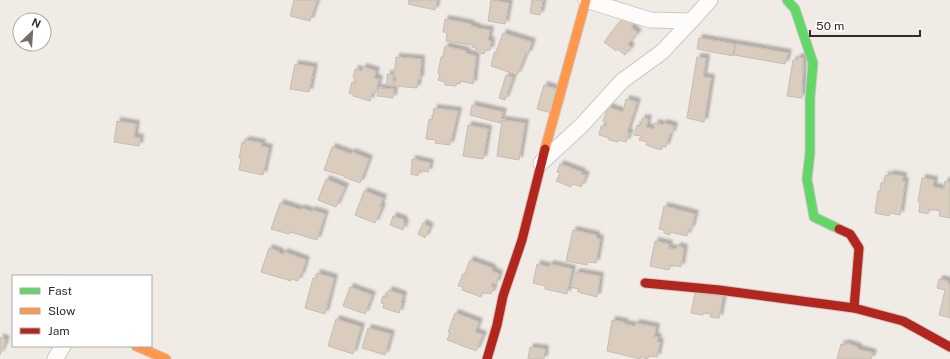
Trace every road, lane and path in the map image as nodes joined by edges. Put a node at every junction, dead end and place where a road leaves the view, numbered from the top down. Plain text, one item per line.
1 (586, 0) edge
2 (710, 0) edge
3 (787, 0) edge
4 (691, 21) junction
5 (541, 164) junction
6 (645, 283) dead end
7 (854, 308) junction
8 (62, 347) edge
9 (138, 347) edge
10 (950, 347) edge
11 (55, 359) edge
12 (166, 359) edge
13 (487, 359) edge

1 - 4 street
1 - 5 street
2 - 4 street
3 - 7 street
4 - 5 street
5 - 13 street
6 - 7 street
7 - 10 street
8 - 11 street
9 - 12 street

